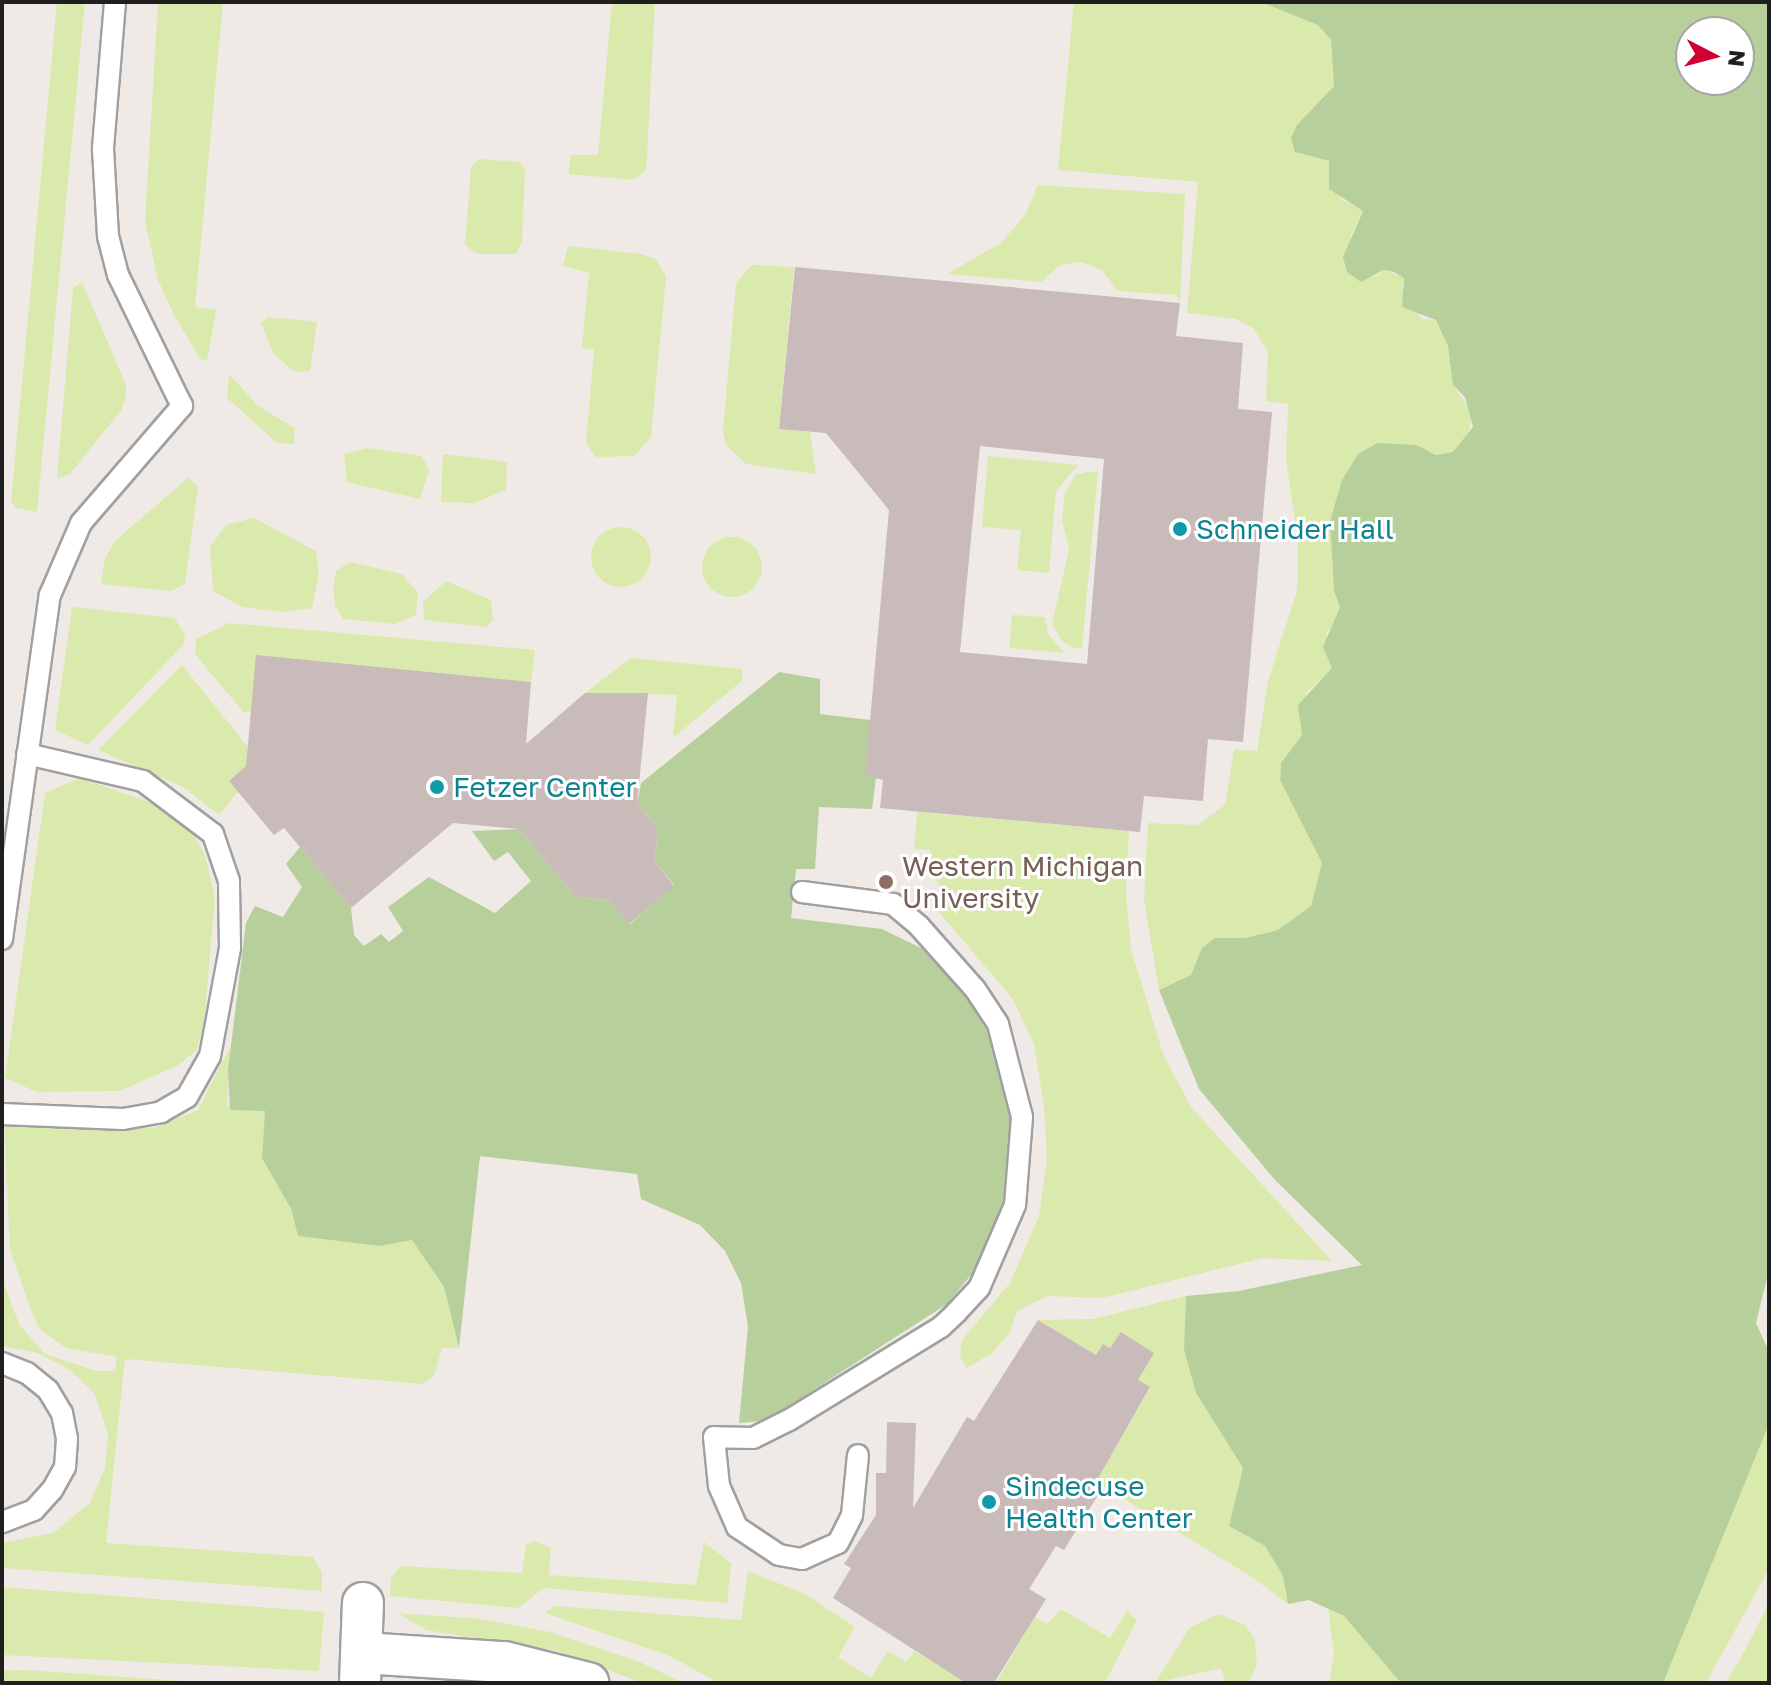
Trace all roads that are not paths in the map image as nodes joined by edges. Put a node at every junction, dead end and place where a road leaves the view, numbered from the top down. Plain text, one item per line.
1 (115, 2) edge
2 (27, 754) junction
3 (802, 892) dead end
4 (2, 939) edge
5 (2, 1114) edge
6 (2, 1363) edge
7 (858, 1455) dead end
8 (2, 1522) edge
9 (363, 1603) dead end
10 (362, 1668) edge
11 (588, 1683) edge

1 - 2 lane
2 - 4 lane
2 - 5 lane
3 - 7 lane
6 - 8 lane
9 - 10 street
10 - 11 street

